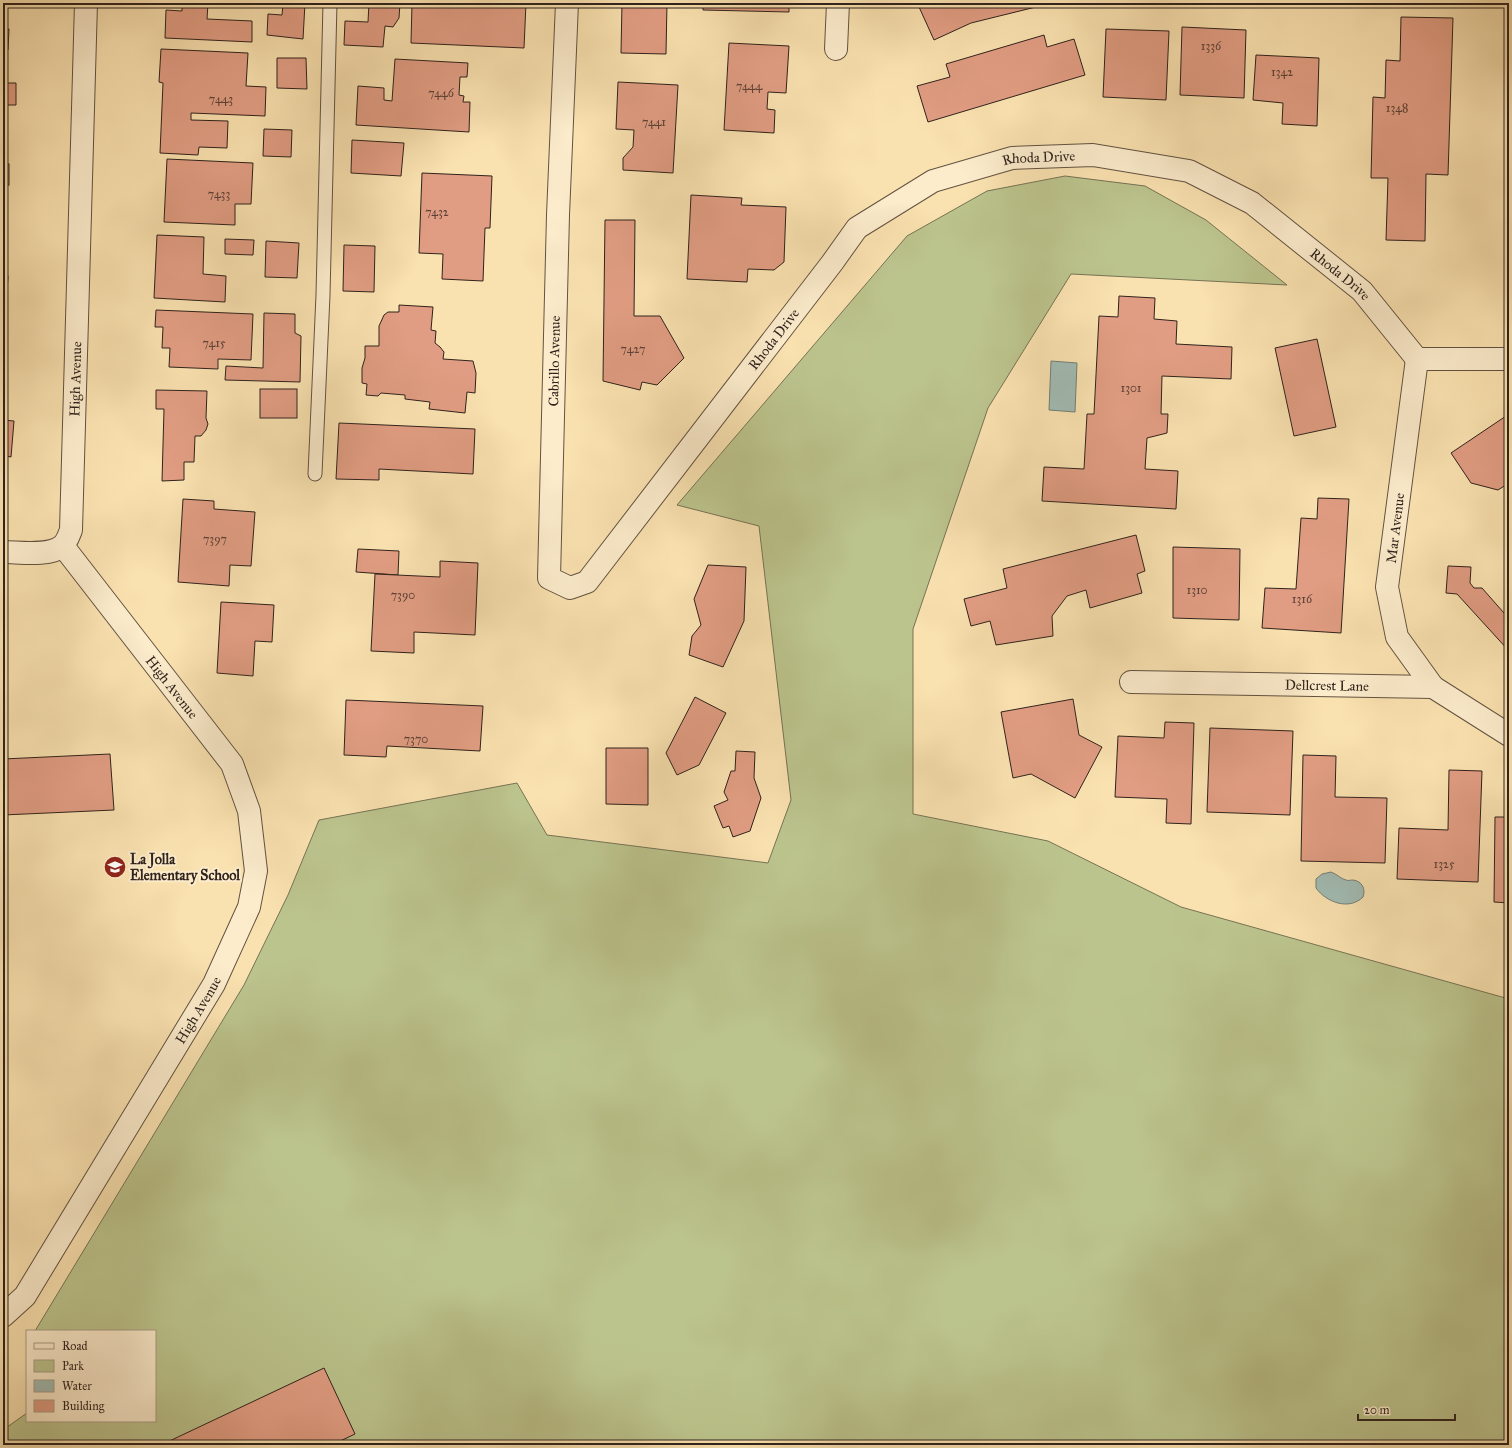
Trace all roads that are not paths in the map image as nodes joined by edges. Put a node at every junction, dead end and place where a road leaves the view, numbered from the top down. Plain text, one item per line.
1 (86, 3) edge
2 (330, 3) edge
3 (567, 3) edge
4 (838, 3) edge
5 (836, 49) dead end
6 (1509, 358) edge
7 (1417, 359) junction
8 (315, 474) dead end
9 (647, 502) joint
10 (63, 546) junction
11 (3, 552) edge
12 (1131, 682) dead end
13 (1432, 686) junction
14 (1509, 735) edge
15 (3, 1316) edge

1 - 10 street, High Avenue
2 - 8 lane
3 - 9 street, Cabrillo Avenue
4 - 5 street
6 - 7 street
7 - 9 street, Rhoda Drive
7 - 13 street, Mar Avenue
10 - 11 street
10 - 15 street, High Avenue
12 - 13 street, Dellcrest Lane
13 - 14 street

